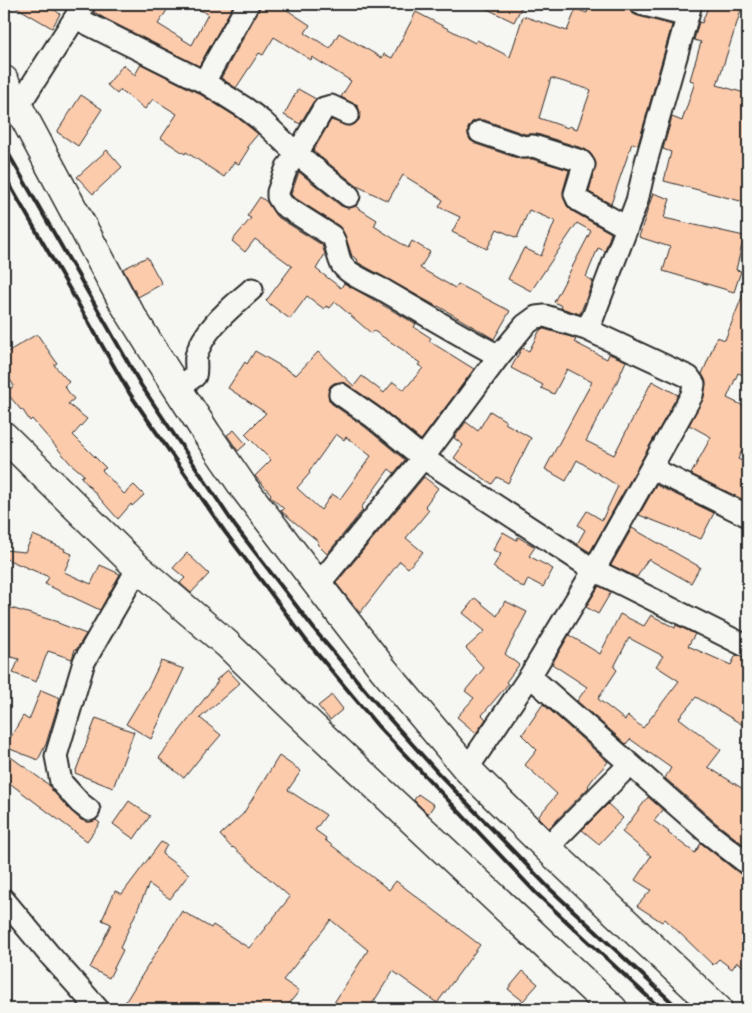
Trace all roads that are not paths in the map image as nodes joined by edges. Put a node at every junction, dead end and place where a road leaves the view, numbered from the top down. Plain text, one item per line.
1 (248, 4) edge
2 (641, 4) edge
3 (689, 10) edge
4 (80, 11) edge
5 (4, 80) edge
6 (204, 82) junction
7 (18, 105) junction
8 (348, 114) dead end
9 (480, 132) dead end
10 (297, 154) junction
11 (349, 196) dead end
12 (626, 227) junction
13 (252, 289) dead end
14 (586, 329) junction
15 (499, 356) junction
16 (177, 388) junction
17 (340, 394) dead end
18 (4, 436) edge
19 (423, 458) junction
20 (651, 468) junction
21 (748, 516) edge
22 (138, 568) junction
23 (594, 570) junction
24 (318, 585) junction
25 (748, 647) edge
26 (530, 676) junction
27 (629, 764) junction
28 (468, 769) junction
29 (89, 810) dead end
30 (547, 848) junction
31 (748, 864) edge
32 (4, 900) edge
33 (98, 1009) edge
34 (613, 1009) edge
35 (718, 1009) edge

1 - 6 street
2 - 3 street
3 - 12 street
4 - 6 street
4 - 7 street
5 - 7 main road
6 - 10 street
7 - 16 main road
8 - 10 street
9 - 12 street
10 - 11 street
10 - 15 street
12 - 14 street
13 - 16 street
14 - 15 street
14 - 20 street
15 - 19 street
16 - 24 main road
17 - 19 street
18 - 22 main road
19 - 23 street
19 - 24 street
20 - 21 street
20 - 23 street
22 - 29 street
22 - 34 main road
23 - 25 street
23 - 26 street
24 - 28 main road
26 - 27 street
26 - 28 street
27 - 30 street
27 - 31 street
28 - 30 main road
30 - 35 main road
32 - 33 street

